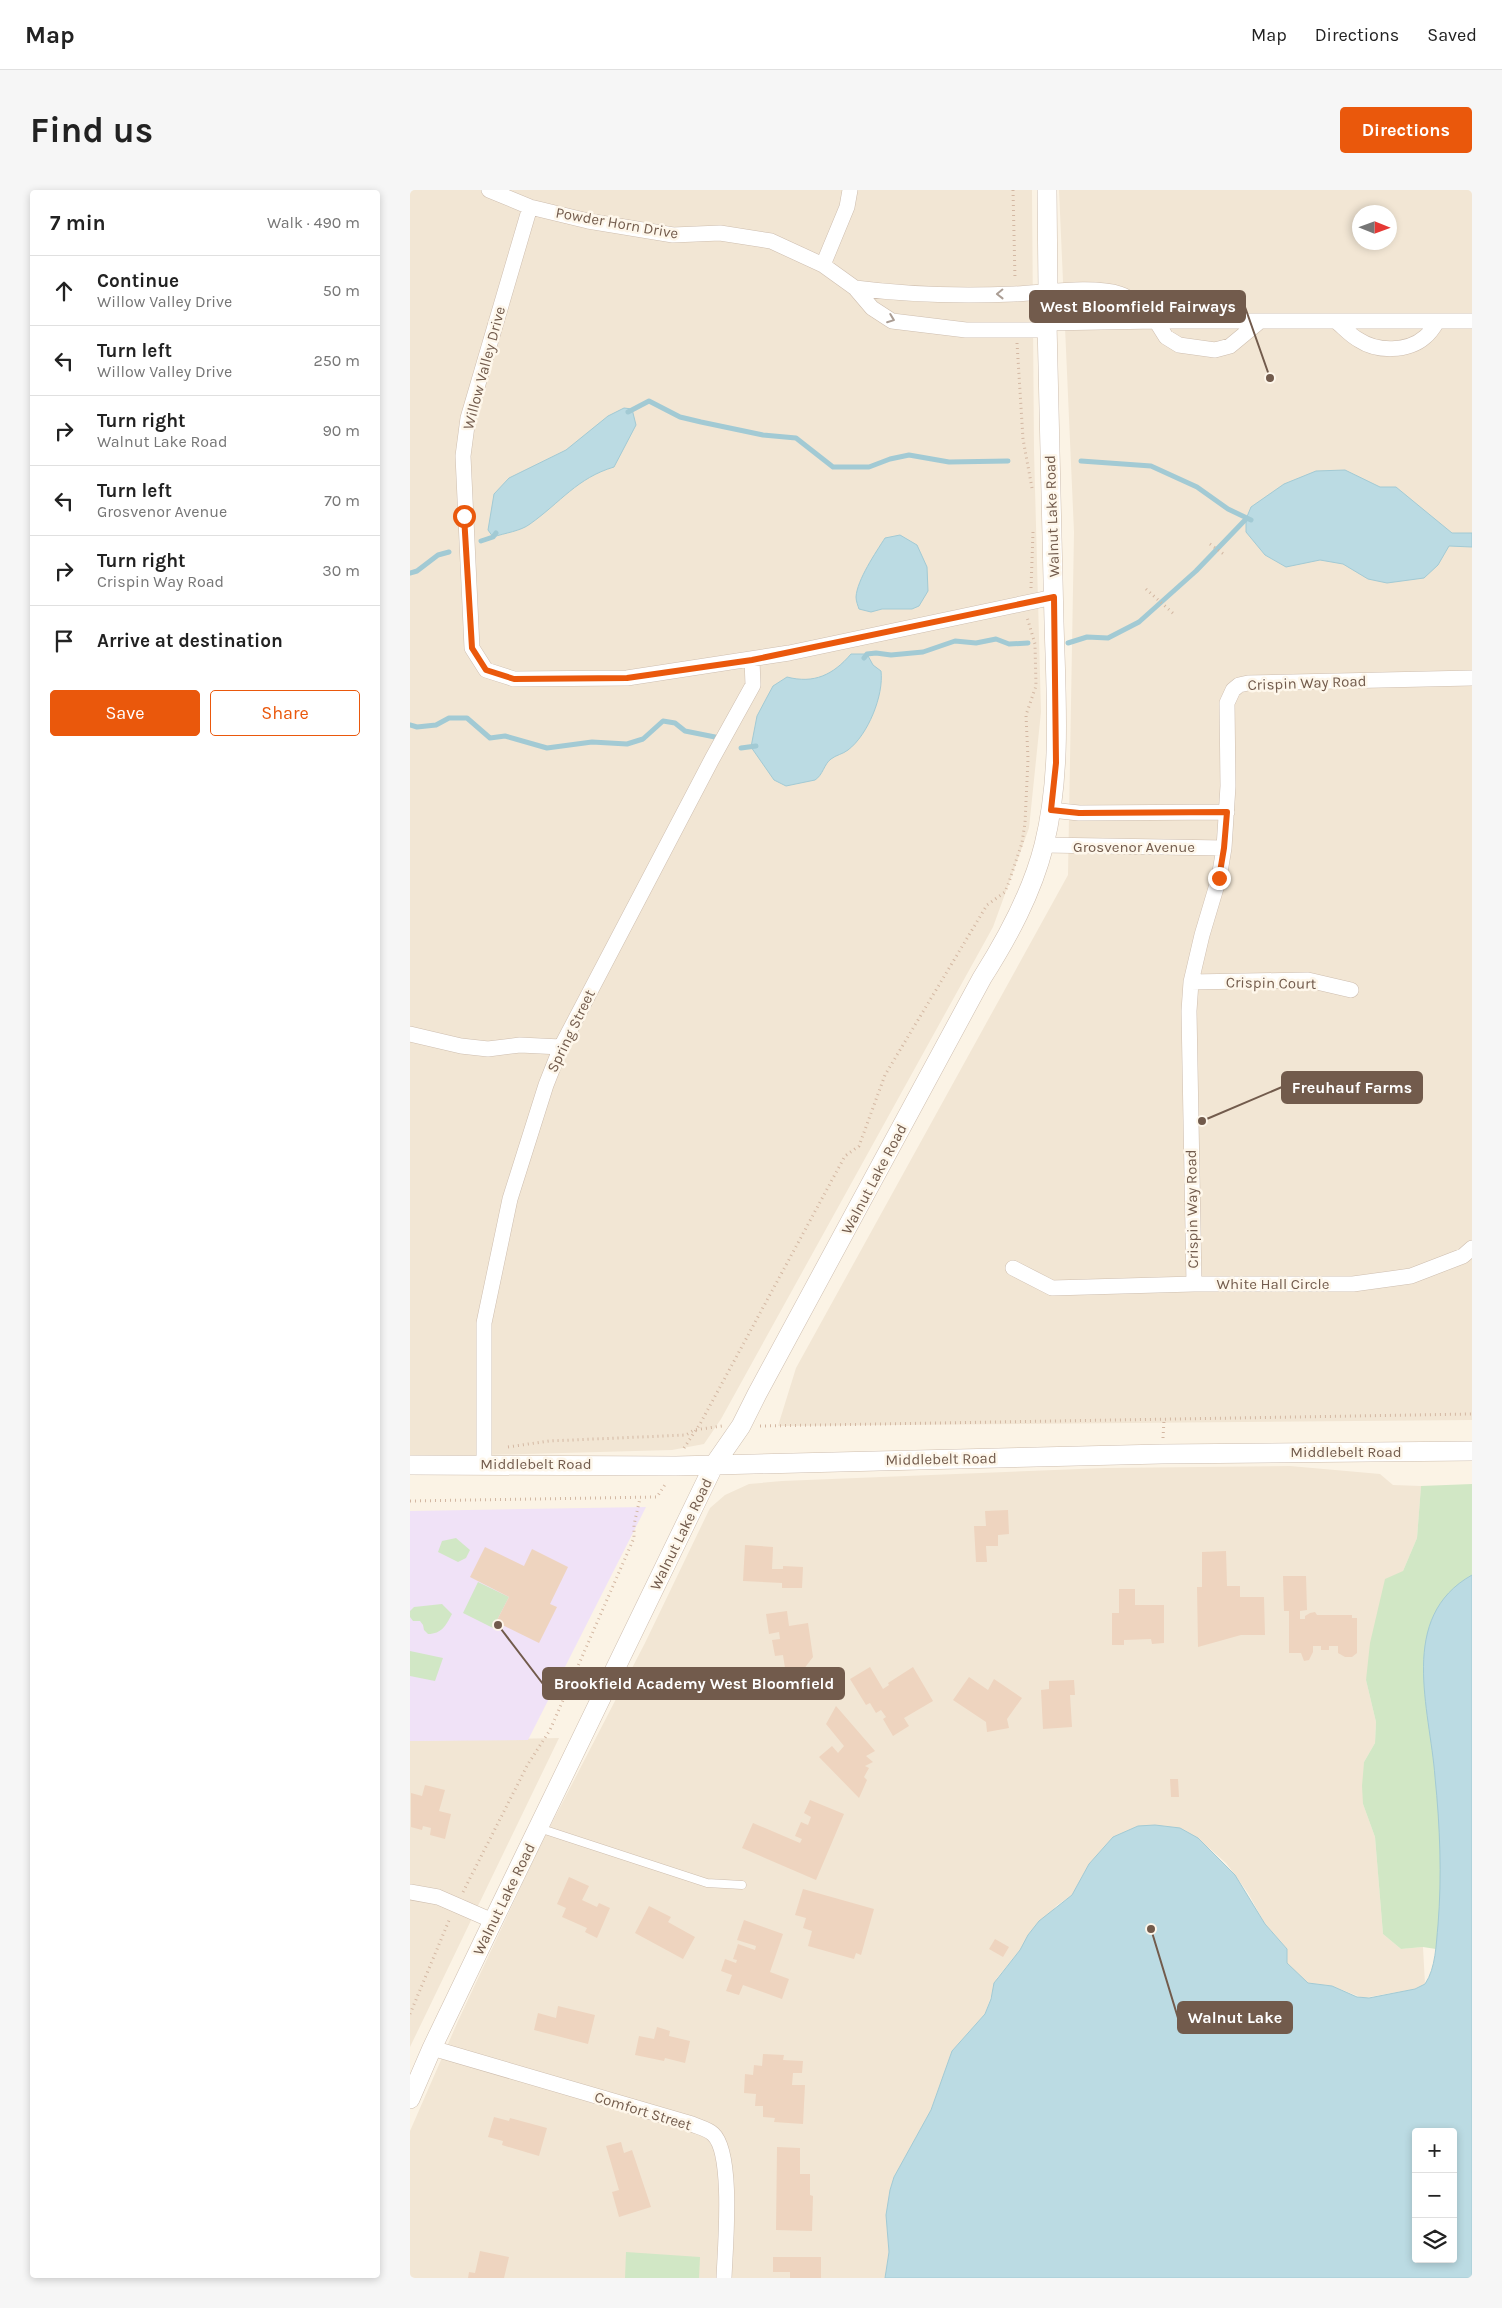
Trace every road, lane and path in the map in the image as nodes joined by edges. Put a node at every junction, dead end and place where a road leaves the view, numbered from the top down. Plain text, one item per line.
1 (489, 190) edge
2 (850, 190) edge
3 (1012, 190) edge
4 (1047, 190) edge
5 (530, 207) junction
6 (823, 265) junction
7 (855, 288) junction
8 (1048, 291) junction
9 (1016, 294) junction
10 (1156, 321) junction
11 (1472, 321) edge
12 (1258, 322) junction
13 (1437, 322) junction
14 (1338, 323) junction
15 (1047, 326) junction
16 (1016, 330) junction
17 (1034, 497) dead end
18 (1033, 525) dead end
19 (1210, 544) dead end
20 (1225, 555) dead end
21 (1146, 589) dead end
22 (1054, 597) junction
23 (1029, 602) junction
24 (1175, 615) dead end
25 (752, 660) junction
26 (1472, 678) edge
27 (1051, 810) junction
28 (1227, 812) junction
29 (1044, 845) junction
30 (1224, 848) junction
31 (1192, 982) junction
32 (1350, 990) dead end
33 (410, 1034) edge
34 (561, 1047) junction
35 (1472, 1248) edge
36 (1013, 1268) dead end
37 (1194, 1284) junction
38 (1472, 1414) edge
39 (741, 1426) junction
40 (694, 1430) junction
41 (1472, 1451) edge
42 (484, 1457) junction
43 (410, 1465) edge
44 (714, 1465) junction
45 (676, 1466) junction
46 (640, 1498) junction
47 (410, 1501) edge
48 (539, 1828) junction
49 (742, 1886) dead end
50 (410, 1892) edge
51 (456, 1905) junction
52 (493, 1921) junction
53 (410, 2014) edge
54 (432, 2048) junction
55 (410, 2100) edge
56 (724, 2278) edge

1 - 5 street, Powder Horn Drive
2 - 6 street
3 - 9 path
4 - 8 street, Walnut Lake Road
5 - 6 street, Powder Horn Drive
5 - 25 street, Willow Valley Drive
6 - 7 street, Powder Horn Drive
9 -> 7 street, Powder Horn Drive
7 -> 16 street, Powder Horn Drive
8 - 9 street, Powder Horn Drive
8 - 10 street, Powder Horn Drive
8 - 15 street, Walnut Lake Road
10 - 12 street, Powder Horn Drive
10 - 12 street, Powder Horn Drive
10 - 15 street, Powder Horn Drive
11 - 13 street, Powder Horn Drive
12 - 14 street, Powder Horn Drive
13 - 14 street, Powder Horn Drive
13 - 14 street
15 - 16 street, Powder Horn Drive
15 - 22 street, Walnut Lake Road
16 - 17 path
18 - 23 path
19 - 20 path
21 - 24 path
22 - 23 street, Willow Valley Drive
22 - 27 street, Walnut Lake Road
23 - 25 street, Willow Valley Drive
23 - 40 path
25 - 34 street, Spring Street
26 - 28 street, Crispin Way Road
27 - 28 street
27 - 29 street, Walnut Lake Road
28 - 30 street, Crispin Way Road
29 - 30 street, Grosvenor Avenue
29 - 39 street, Walnut Lake Road
30 - 31 street, Crispin Way Road
31 - 32 street, Crispin Court
31 - 37 street, Crispin Way Road
33 - 34 street
34 - 42 street, Spring Street
35 - 37 street, White Hall Circle
36 - 37 street, White Hall Circle
38 - 39 path
39 - 40 path
39 - 44 street, Walnut Lake Road
40 - 42 path
40 - 45 path
41 - 44 street, Middlebelt Road
42 - 43 street, Middlebelt Road
42 - 45 street, Middlebelt Road
44 - 45 street, Middlebelt Road
44 - 48 street, Walnut Lake Road
45 - 46 path
46 - 47 path
46 - 51 path
48 - 49 lane
48 - 52 street, Walnut Lake Road
50 - 51 street
51 - 52 street
51 - 53 path
52 - 54 street, Walnut Lake Road
54 - 55 street, Walnut Lake Road
54 - 56 street, Comfort Street

